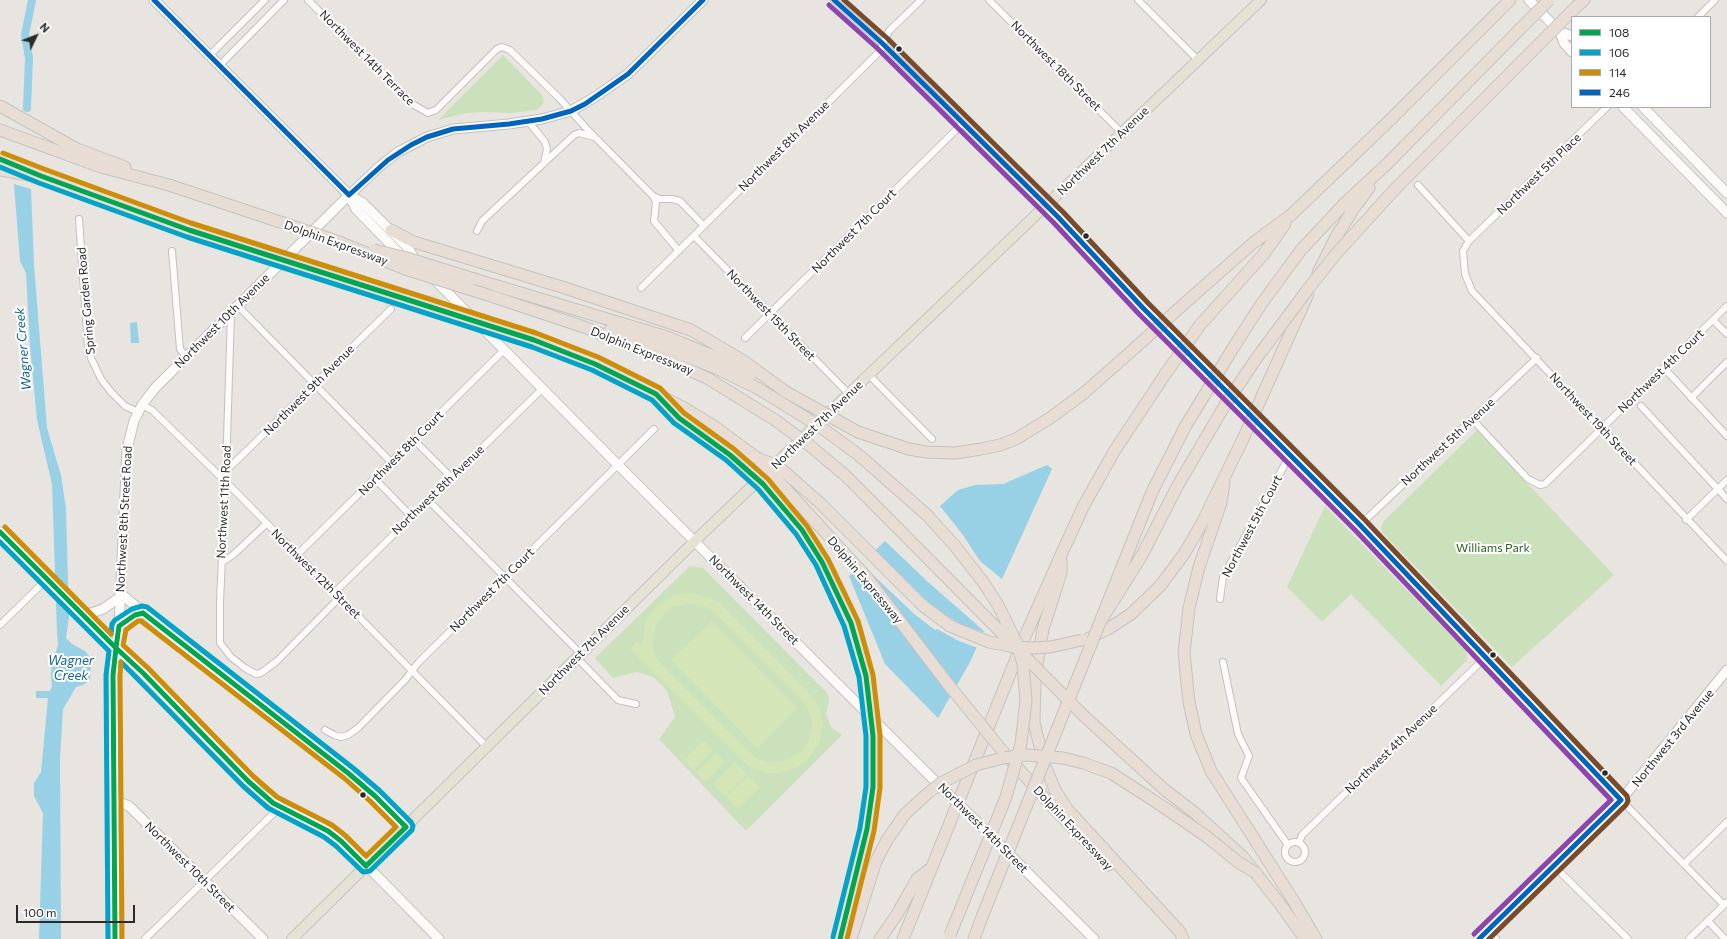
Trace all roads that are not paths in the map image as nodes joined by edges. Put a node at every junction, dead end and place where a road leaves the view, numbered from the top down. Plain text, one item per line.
1 (154, 0) edge
2 (265, 0) edge
3 (284, 0) edge
4 (308, 0) edge
5 (703, 0) edge
6 (834, 0) edge
7 (921, 0) edge
8 (989, 0) edge
9 (1138, 0) edge
10 (1261, 0) edge
11 (1510, 0) edge
12 (1529, 0) edge
13 (1549, 0) edge
14 (1584, 0) edge
15 (1715, 0) edge
16 (1699, 16) edge
17 (1560, 32) junction
18 (1571, 36) edge
19 (882, 43) junction
20 (1571, 51) edge
21 (210, 55) junction
22 (1198, 60) junction
23 (220, 65) junction
24 (0, 106) edge
25 (1606, 108) edge
26 (1624, 108) edge
27 (1644, 108) edge
28 (571, 111) junction
29 (528, 121) junction
30 (962, 124) junction
31 (0, 130) edge
32 (1122, 133) junction
33 (594, 137) junction
34 (0, 159) edge
35 (544, 163) junction
36 (1387, 164) junction
37 (0, 170) edge
38 (41, 176) junction
39 (169, 185) junction
40 (1418, 185) dead end
41 (1727, 193) edge
42 (349, 195) junction
43 (653, 196) junction
44 (1045, 206) junction
45 (1727, 213) edge
46 (1291, 215) junction
47 (79, 219) dead end
48 (704, 226) junction
49 (391, 230) junction
50 (477, 231) dead end
51 (694, 236) junction
52 (1469, 241) junction
53 (342, 243) junction
54 (172, 251) dead end
55 (679, 251) junction
56 (414, 259) junction
57 (1465, 274) joint
58 (641, 288) dead end
59 (1727, 306) edge
60 (391, 309) dead end
61 (234, 310) junction
62 (770, 314) junction
63 (1713, 320) junction
64 (584, 327) junction
65 (1727, 334) edge
66 (746, 338) dead end
67 (504, 350) junction
68 (186, 357) junction
69 (1537, 358) junction
70 (1727, 362) edge
71 (1664, 368) junction
72 (869, 375) junction
73 (315, 384) junction
74 (543, 388) junction
75 (656, 394) junction
76 (849, 394) junction
77 (783, 397) junction
78 (1691, 398) junction
79 (1641, 406) dead end
80 (140, 408) junction
81 (1472, 419) junction
82 (1602, 428) junction
83 (1725, 428) edge
84 (654, 429) dead end
85 (1727, 436) edge
86 (932, 439) dead end
87 (414, 440) junction
88 (1290, 455) junction
89 (757, 458) junction
90 (391, 462) junction
91 (618, 465) junction
92 (226, 471) junction
93 (451, 477) junction
94 (374, 479) junction
95 (1727, 480) edge
96 (1224, 482) junction
97 (226, 483) junction
98 (1717, 489) junction
99 (1727, 499) edge
100 (428, 500) junction
101 (411, 516) junction
102 (1686, 520) junction
103 (266, 524) junction
104 (1360, 525) junction
105 (0, 532) edge
106 (694, 541) junction
107 (297, 555) junction
108 (1061, 555) junction
109 (1727, 561) edge
110 (222, 562) junction
111 (505, 578) junction
112 (50, 582) junction
113 (334, 593) junction
114 (120, 595) junction
115 (339, 598) junction
116 (1220, 598) dead end
117 (80, 613) junction
118 (143, 613) junction
119 (1102, 619) junction
120 (0, 625) edge
121 (119, 626) junction
122 (116, 648) junction
123 (579, 656) junction
124 (1486, 657) junction
125 (1223, 662) dead end
126 (1727, 670) edge
127 (412, 671) junction
128 (636, 704) dead end
129 (325, 730) dead end
130 (487, 747) junction
131 (114, 800) junction
132 (1621, 800) junction
133 (280, 807) junction
134 (1727, 822) edge
135 (406, 827) junction
136 (1299, 843) junction
137 (1288, 845) junction
138 (1684, 864) junction
139 (366, 866) junction
140 (1554, 866) junction
141 (930, 869) junction
142 (1256, 873) junction
143 (203, 881) junction
144 (1725, 904) edge
145 (1708, 921) junction
146 (1488, 930) junction
147 (950, 937) edge
148 (116, 939) edge
149 (144, 939) edge
150 (263, 939) edge
151 (292, 939) edge
152 (439, 939) edge
153 (840, 939) edge
154 (851, 939) edge
155 (880, 939) edge
156 (903, 939) edge
157 (974, 939) edge
158 (1094, 939) edge
159 (1179, 939) edge
160 (1183, 939) edge
161 (1305, 939) edge
162 (1316, 939) edge
163 (1479, 939) edge
164 (1496, 939) edge
165 (1628, 939) edge
166 (1689, 939) edge
167 (1725, 939) edge

1 - 21 street, Northwest 14th Street
2 - 21 street
3 - 23 street
4 - 28 street, Northwest 14th Terrace
5 - 28 street
6 - 19 street
7 - 19 street, Northwest 8th Avenue
8 - 32 street, Northwest 18th Street
9 - 22 street
10 - 22 main road, Northwest 7th Avenue
11 - 46 highway
12 - 17 street
13 - 36 highway, bridge
14 - 119 highway, bridge
15 - 16 street
17 - 18 street
17 - 20 street
19 - 30 street
19 - 48 street, Northwest 8th Avenue
21 - 23 street, Northwest 14th Street
22 - 32 main road, Northwest 7th Avenue
23 - 42 street, Northwest 14th Street
24 - 39 highway
25 - 52 street, Northwest 5th Place
26 - 45 street
27 - 41 street
28 - 29 street
28 - 33 street
29 - 35 street
29 - 42 street, Northwest 10th Avenue
30 - 44 street
30 - 62 street, Northwest 7th Court
31 - 39 highway, Dolphin Expressway
32 - 44 main road, Northwest 7th Avenue
33 - 35 street
33 - 43 street
34 - 38 highway, Dolphin Expressway
35 - 50 street
36 - 96 highway, bridge
36 - 119 highway, bridge
37 - 38 highway
38 - 75 highway, Dolphin Expressway, bridge
39 - 53 highway, Dolphin Expressway, bridge
40 - 52 street
42 - 49 street, Northwest 14th Street
42 - 56 street, Northwest 14th Street
42 - 61 street, Northwest 10th Avenue
43 - 48 street
43 - 55 street
44 - 72 main road, Northwest 7th Avenue
44 - 88 street
46 - 77 highway, bridge
46 - 108 highway, bridge
47 - 80 street, Spring Garden Road
48 - 51 street, Northwest 8th Avenue
49 - 56 street, Northwest 14th Street
49 - 77 highway
51 - 55 street, Northwest 8th Avenue
51 - 62 street, Northwest 15th Street
52 - 57 street, Northwest 5th Place
53 - 64 highway, Dolphin Expressway, bridge
53 - 77 highway, bridge
54 - 68 street
55 - 58 street, Northwest 8th Avenue
56 - 67 street, Northwest 14th Street
57 - 69 street, Northwest 19th Street
59 - 63 street, Northwest 4th Court
60 - 73 street, Northwest 9th Avenue
61 - 68 street, Northwest 10th Avenue
61 - 73 street
61 - 92 street, Northwest 11th Road
62 - 66 street, Northwest 7th Court
62 - 76 street, Northwest 15th Street
63 - 65 street
63 - 71 street, Northwest 4th Court
64 - 77 highway
64 - 142 highway, Dolphin Expressway, bridge
67 - 74 street, Northwest 14th Street
67 - 87 street, Northwest 8th Court
68 - 80 street, Northwest 10th Avenue
69 - 81 street, Northwest 5th Avenue
69 - 82 street, Northwest 19th Street
70 - 78 street
71 - 78 street
71 - 82 street, Northwest 4th Court
72 - 76 main road, Northwest 7th Avenue
72 - 86 street
73 - 90 street
73 - 92 street, Northwest 9th Avenue
74 - 91 street, Northwest 14th Street
74 - 93 street, Northwest 8th Avenue
75 - 89 highway, Dolphin Expressway
75 - 153 highway, bridge
76 - 106 main road, Northwest 7th Avenue
77 - 147 highway, bridge
78 - 83 street
79 - 98 street
80 - 97 street, Northwest 12th Street
80 - 114 street, Northwest 8th Street Road
81 - 82 street, Northwest 4th Court
81 - 104 street, Northwest 5th Avenue
82 - 102 street, Northwest 19th Street
83 - 85 street
84 - 91 street, Northwest 7th Court
87 - 90 street, Northwest 8th Court
87 - 93 street
88 - 104 street
88 - 116 street, Northwest 5th Court
89 - 96 highway, bridge
89 - 159 highway, Dolphin Expressway, bridge
90 - 94 street, Northwest 8th Court
91 - 106 street, Northwest 14th Street
91 - 111 street, Northwest 7th Court
92 - 97 street, Northwest 11th Road
93 - 100 street, Northwest 8th Avenue
94 - 101 street
94 - 107 street, Northwest 8th Court
95 - 98 street
96 - 162 highway
97 - 103 street, Northwest 12th Street
97 - 110 street, Northwest 11th Road
98 - 99 street
98 - 102 street
100 - 101 street, Northwest 8th Avenue
100 - 111 street
101 - 113 street, Northwest 8th Avenue
102 - 109 street, Northwest 19th Street
103 - 107 street, Northwest 12th Street
103 - 110 street
104 - 124 street
105 - 112 street
106 - 123 main road, Northwest 7th Avenue
106 - 158 street, Northwest 14th Street, bridge
107 - 113 street, Northwest 12th Street
108 - 141 highway
108 - 160 highway
110 - 115 street, Northwest 11th Road
111 - 123 street
111 - 127 street, Northwest 7th Court
112 - 117 street
112 - 120 street
113 - 115 street, Northwest 12th Street
114 - 117 street
114 - 118 street
114 - 121 street, Northwest 8th Street Road
115 - 127 street, Northwest 12th Street
117 - 122 street
118 - 121 street
118 - 135 street
119 - 157 highway, bridge
121 - 122 street, Northwest 8th Street Road
122 - 131 street, Northwest 8th Street Road
122 - 133 street
123 - 128 street
123 - 130 main road, Northwest 7th Avenue
124 - 132 street
124 - 136 street, Northwest 4th Avenue
125 - 137 street
126 - 132 street, Northwest 3rd Avenue
127 - 129 street, Northwest 7th Court
127 - 130 street, Northwest 12th Street
130 - 135 main road, Northwest 7th Avenue
131 - 143 street, Northwest 10th Street
131 - 148 street, Northwest 8th Street Road
132 - 138 street
132 - 140 street, Northwest 3rd Avenue
133 - 139 street
133 - 143 street
134 - 138 street
135 - 139 main road, Northwest 7th Avenue
136 - 137 street
136 - 137 street
138 - 144 street
139 - 151 main road, Northwest 7th Avenue
139 - 152 street
140 - 146 street, Northwest 3rd Avenue
140 - 165 street
141 - 155 highway
141 - 156 highway
142 - 154 highway, bridge
142 - 161 highway, Dolphin Expressway
143 - 149 street
143 - 150 street, Northwest 10th Street
144 - 145 street
145 - 166 street
145 - 167 street
146 - 163 street, Northwest 3rd Avenue
146 - 164 street

